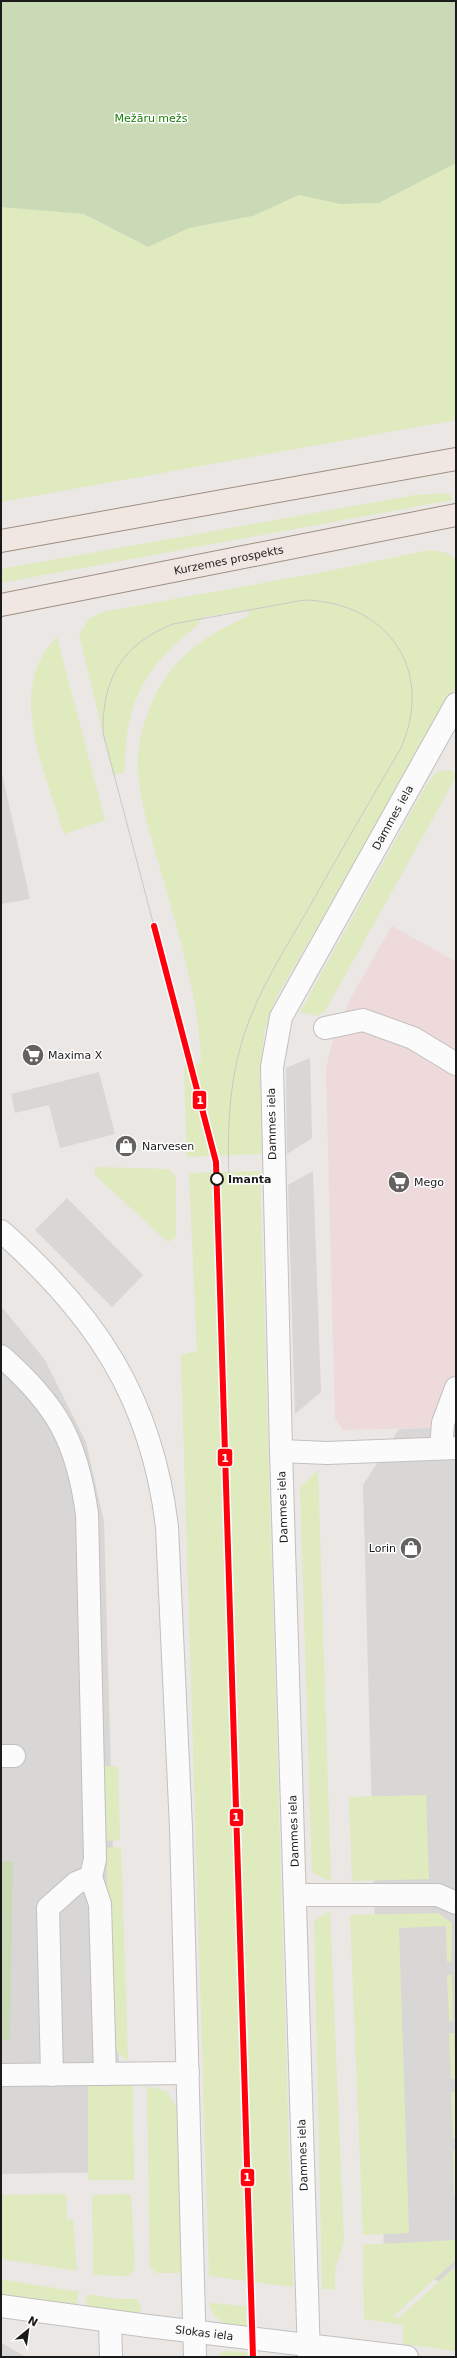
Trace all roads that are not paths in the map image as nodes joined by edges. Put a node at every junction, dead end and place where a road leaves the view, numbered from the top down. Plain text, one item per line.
1 (456, 460) edge
2 (456, 515) edge
3 (1, 541) edge
4 (1, 605) edge
5 (456, 704) edge
6 (325, 1028) dead end
7 (455, 1061) edge
8 (1, 1231) edge
9 (1, 1356) edge
10 (456, 1388) edge
11 (448, 1448) edge
12 (280, 1451) junction
13 (91, 1877) junction
14 (296, 1895) junction
15 (456, 1903) edge
16 (188, 2073) junction
17 (105, 2074) junction
18 (1, 2075) edge
19 (52, 2075) junction
20 (1, 2306) edge
21 (110, 2322) junction
22 (194, 2332) junction
23 (309, 2351) edge
24 (111, 2357) edge
25 (195, 2357) edge
26 (407, 2357) edge

1 - 3 main road
2 - 4 main road, Kurzemes prospekts
5 - 12 street, Dammes iela
6 - 7 street
8 - 16 street
9 - 13 street
10 - 11 street
11 - 12 street
12 - 14 street, Dammes iela
13 - 17 street
13 - 19 street
14 - 15 street
14 - 23 street, Dammes iela
16 - 17 street
16 - 22 street
17 - 19 street
18 - 19 street
20 - 21 street, Slokas iela
21 - 22 street, Slokas iela
21 - 24 street
22 - 23 street, Slokas iela
22 - 25 street
23 - 26 street, Slokas iela

